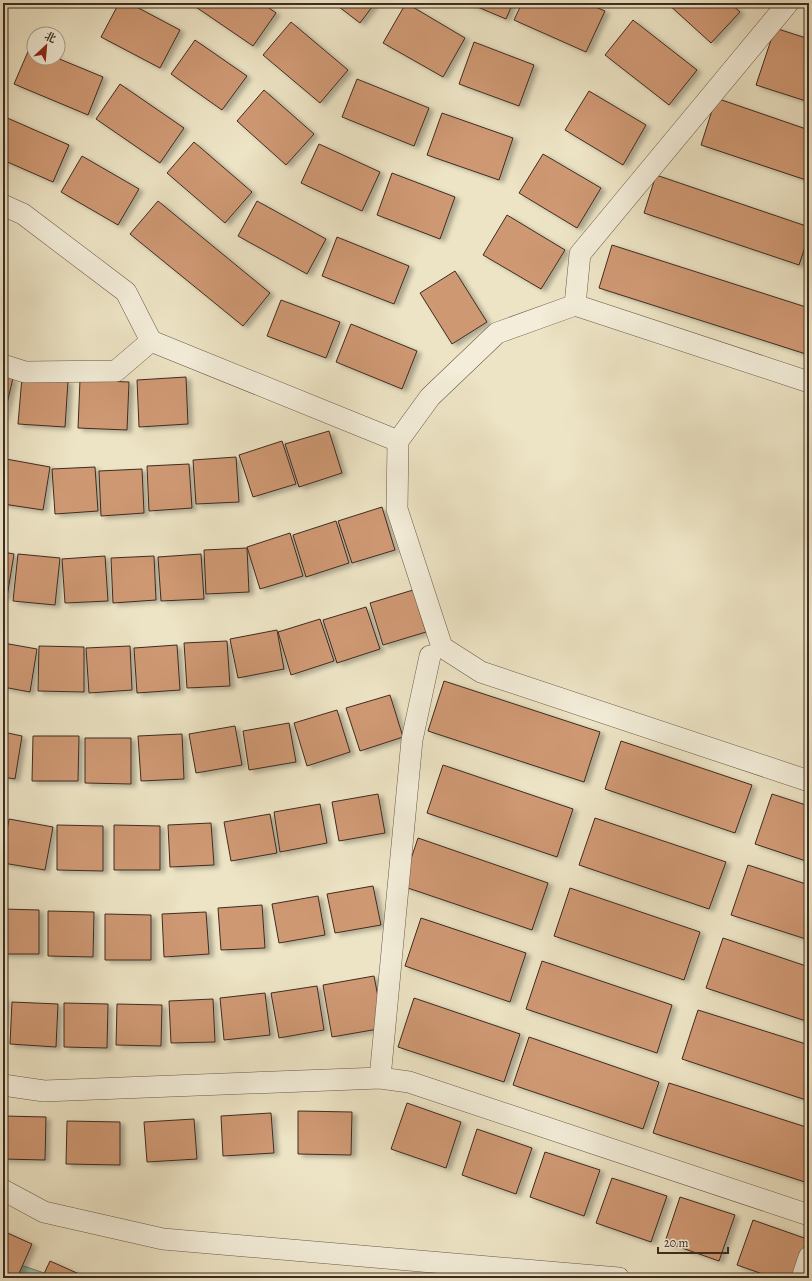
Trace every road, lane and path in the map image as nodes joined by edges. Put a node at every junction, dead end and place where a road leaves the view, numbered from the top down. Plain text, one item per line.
1 (788, 3) edge
2 (3, 206) edge
3 (575, 305) junction
4 (151, 341) junction
5 (3, 365) edge
6 (809, 382) edge
7 (398, 441) junction
8 (430, 656) dead end
9 (809, 781) edge
10 (380, 1078) junction
11 (3, 1085) edge
12 (3, 1190) edge
13 (809, 1215) edge
14 (809, 1257) edge
15 (619, 1278) edge
16 (802, 1278) edge

1 - 3 street
2 - 4 street
3 - 6 street
3 - 7 street
4 - 5 street
4 - 7 street
7 - 9 street
8 - 10 street
10 - 11 street
10 - 13 street
12 - 15 street
14 - 16 street

